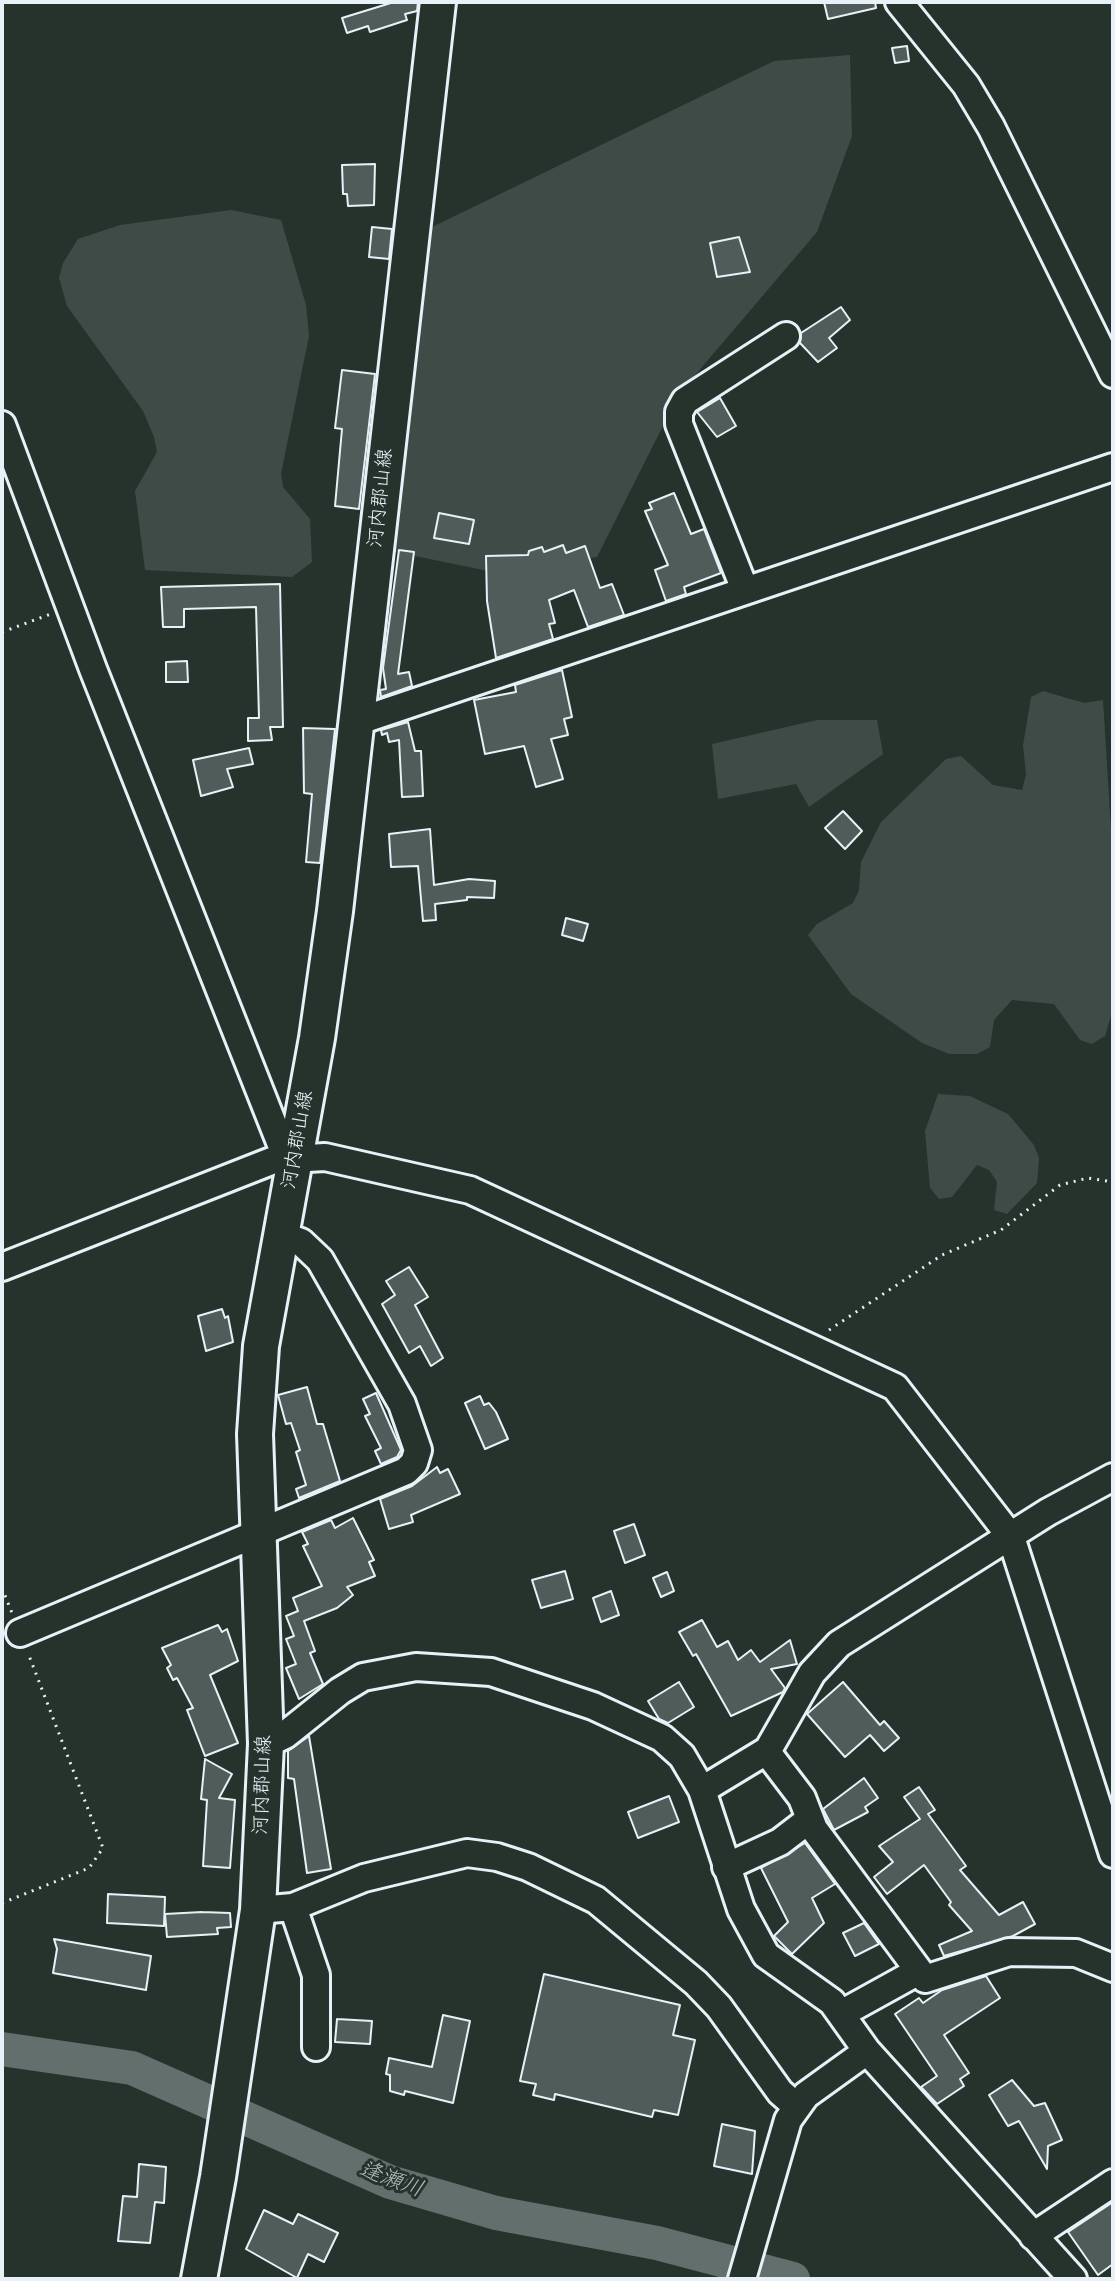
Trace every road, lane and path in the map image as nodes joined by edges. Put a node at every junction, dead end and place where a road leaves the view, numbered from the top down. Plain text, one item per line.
1 (438, 2) edge
2 (899, 2) edge
3 (786, 336) dead end
4 (1113, 374) edge
5 (2, 425) edge
6 (1113, 467) edge
7 (745, 590) junction
8 (69, 608) junction
9 (2, 632) edge
10 (356, 722) junction
11 (291, 1157) junction
12 (1113, 1182) edge
13 (281, 1235) junction
14 (2, 1267) edge
15 (806, 1345) junction
16 (1113, 1477) edge
17 (256, 1531) junction
18 (1011, 1537) junction
19 (2, 1588) edge
20 (20, 1633) junction
21 (266, 1744) junction
22 (767, 1752) junction
23 (702, 1790) junction
24 (810, 1819) junction
25 (1113, 1854) edge
26 (726, 1867) junction
27 (2, 1903) edge
28 (293, 1907) junction
29 (258, 1910) junction
30 (1113, 1968) edge
31 (917, 1972) junction
32 (841, 2014) junction
33 (316, 2047) dead end
34 (867, 2051) junction
35 (797, 2107) junction
36 (1113, 2183) edge
37 (1033, 2236) junction
38 (199, 2279) edge
39 (742, 2279) edge
40 (1073, 2279) edge

1 - 10 main road, 河内郡山線
2 - 4 street
3 - 7 street
5 - 8 street
6 - 7 street
7 - 10 street
8 - 9 path
8 - 11 street
10 - 11 main road, 河内郡山線
11 - 13 main road, 河内郡山線
11 - 14 street
11 - 15 street
12 - 15 path
13 - 17 main road, 河内郡山線
13 - 17 street
15 - 18 street
16 - 18 street
17 - 20 street
17 - 21 main road, 河内郡山線
18 - 22 street
18 - 25 street
19 - 20 path
20 - 27 path
21 - 23 street
21 - 29 main road, 河内郡山線
22 - 23 street
22 - 24 street
23 - 26 street
24 - 26 street
24 - 31 street
26 - 32 street
28 - 29 street
28 - 33 street
28 - 35 street
29 - 38 main road, 河内郡山線
30 - 31 street
31 - 32 street
32 - 34 street
34 - 35 street
34 - 37 street
35 - 39 street
36 - 37 street
37 - 40 street

